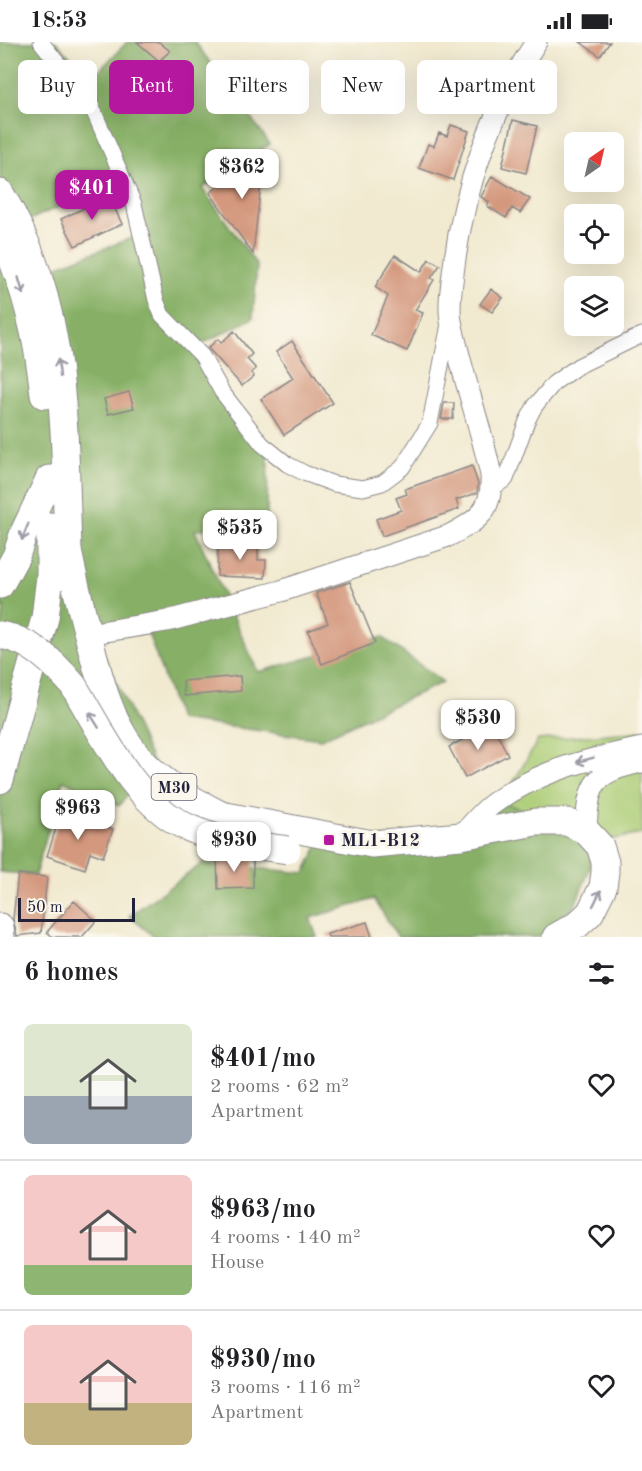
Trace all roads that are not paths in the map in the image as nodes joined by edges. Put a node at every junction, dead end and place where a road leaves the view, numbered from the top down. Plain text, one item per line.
1 (41, 42) edge
2 (536, 42) edge
3 (0, 193) edge
4 (0, 232) edge
5 (451, 318) junction
6 (642, 335) edge
7 (49, 479) junction
8 (491, 489) junction
9 (61, 575) junction
10 (0, 585) edge
11 (88, 634) junction
12 (0, 635) edge
13 (98, 673) junction
14 (16, 720) junction
15 (642, 748) edge
16 (642, 762) edge
17 (0, 780) edge
18 (586, 831) junction
19 (461, 836) junction
20 (372, 844) junction
21 (0, 927) edge
22 (1, 937) edge
23 (556, 937) edge

1 - 5 street
2 - 5 street
9 -> 3 highway, M30
4 -> 7 highway, M30
5 - 8 street
6 - 8 street
7 - 9 highway, M30
7 -> 10 highway
8 - 11 street
9 - 11 highway, M30
9 - 14 highway, M30
11 - 13 highway, M30
20 -> 12 highway, bridge
13 - 14 highway
13 - 20 highway, M30
14 - 17 highway, M30
15 -> 19 street
16 - 18 street
18 - 19 highway, M30
23 -> 18 highway
19 - 20 highway, M30
21 - 22 highway

